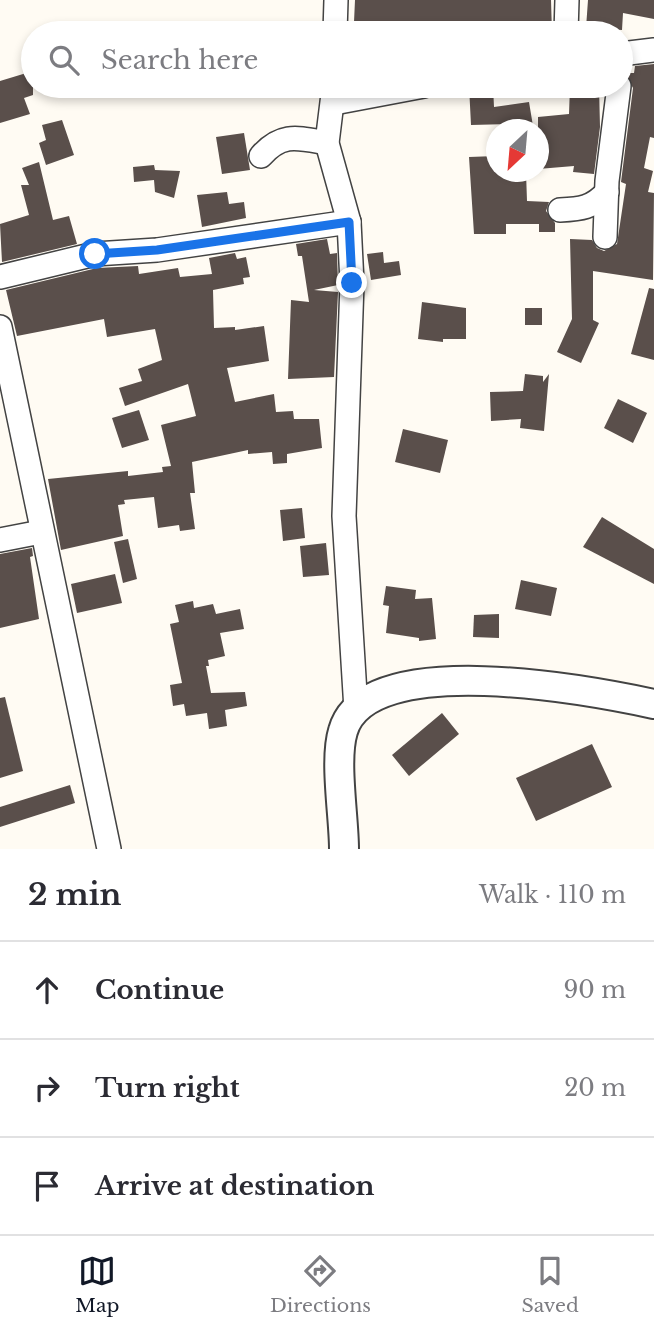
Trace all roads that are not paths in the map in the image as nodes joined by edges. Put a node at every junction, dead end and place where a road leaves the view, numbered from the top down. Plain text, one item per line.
1 (336, 0) edge
2 (567, 0) edge
3 (335, 21) edge
4 (566, 21) edge
5 (654, 50) edge
6 (633, 57) edge
7 (333, 98) edge
8 (619, 98) edge
9 (327, 143) junction
10 (261, 156) dead end
11 (607, 192) junction
12 (560, 210) dead end
13 (349, 222) junction
14 (605, 237) dead end
15 (0, 277) edge
16 (0, 327) edge
17 (41, 532) junction
18 (0, 540) edge
19 (654, 704) edge
20 (356, 710) junction
21 (108, 849) edge
22 (344, 849) edge

1 - 3 street
2 - 4 street
5 - 6 street
7 - 9 street
8 - 11 street
9 - 10 street
9 - 13 street
11 - 12 street
11 - 14 street
13 - 15 street
13 - 20 street
16 - 17 street
17 - 18 street
17 - 21 street
19 - 20 street
20 - 22 street

